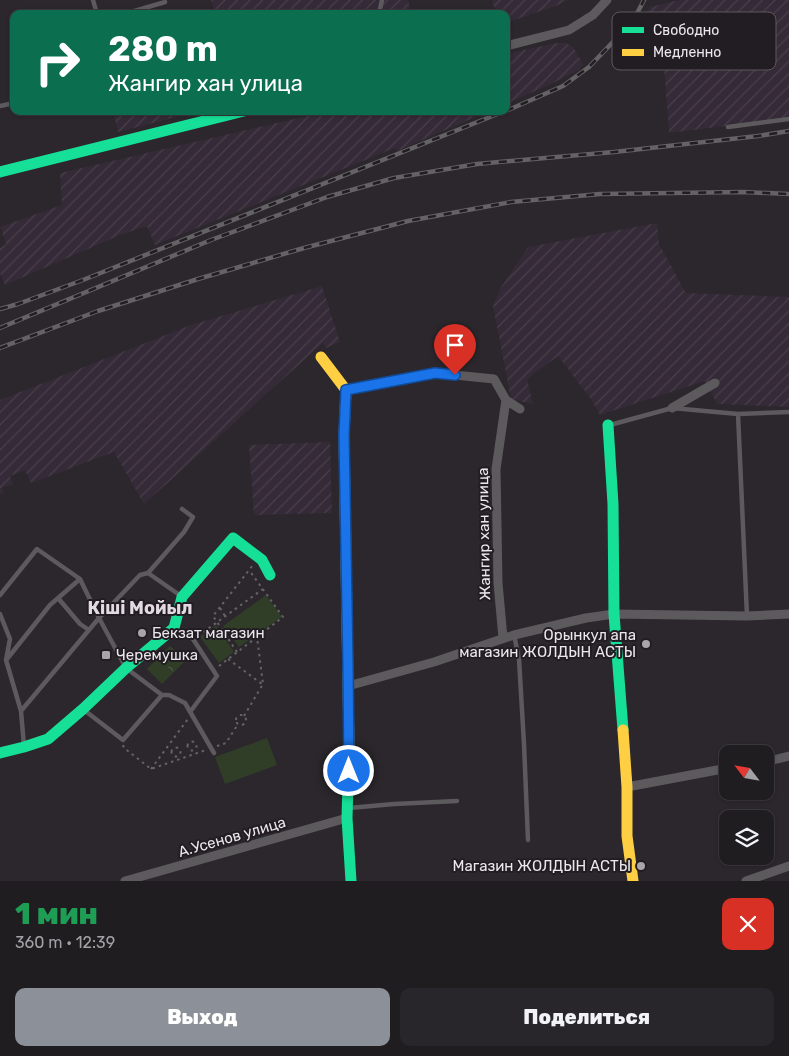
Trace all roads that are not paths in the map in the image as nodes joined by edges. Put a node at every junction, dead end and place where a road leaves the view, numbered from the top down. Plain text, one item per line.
1 (606, 0) edge
2 (165, 2) dead end
3 (138, 10) edge
4 (510, 45) edge
5 (228, 115) edge
6 (789, 119) edge
7 (728, 127) dead end
8 (0, 172) edge
9 (321, 357) dead end
10 (715, 383) dead end
11 (346, 390) junction
12 (506, 400) junction
13 (672, 408) junction
14 (520, 409) dead end
15 (789, 412) edge
16 (738, 414) junction
17 (608, 425) joint
18 (182, 509) dead end
19 (148, 573) junction
20 (270, 574) dead end
21 (80, 579) junction
22 (0, 595) edge
23 (182, 597) junction
24 (58, 598) junction
25 (0, 614) edge
26 (614, 614) junction
27 (789, 614) edge
28 (747, 616) junction
29 (99, 618) junction
30 (174, 628) junction
31 (89, 630) junction
32 (514, 635) junction
33 (503, 638) junction
34 (6, 660) junction
35 (126, 668) junction
36 (348, 686) junction
37 (162, 695) junction
38 (83, 709) junction
39 (20, 711) junction
40 (190, 713) junction
41 (24, 747) junction
42 (213, 751) road end
43 (0, 753) edge
44 (789, 756) edge
45 (774, 760) edge
46 (719, 770) edge
47 (627, 787) junction
48 (457, 801) dead end
49 (347, 813) junction
50 (528, 840) dead end
51 (789, 866) edge
52 (125, 881) edge
53 (351, 881) edge
54 (633, 881) edge
55 (746, 881) edge

1 - 4 street
2 - 3 lane
5 - 8 street
6 - 7 lane
9 - 11 street
10 - 13 street
11 - 12 street
11 - 36 street
12 - 14 street
12 - 33 street, Жангир хан улица
13 - 16 lane
13 - 17 lane
15 - 16 lane
16 - 28 lane
17 - 26 street
18 - 19 lane
19 - 23 lane
19 - 29 lane
20 - 23 street
21 - 22 lane
21 - 24 lane
21 - 29 lane
23 - 30 street
24 - 31 lane
24 - 34 lane
25 - 34 lane
26 - 28 street
26 - 32 street
26 - 47 street
27 - 28 street
29 - 31 lane
29 - 35 lane
30 - 35 street
30 - 40 lane
31 - 39 lane
32 - 33 street
32 - 50 lane
33 - 36 street
34 - 39 lane
35 - 37 lane
35 - 38 street
36 - 49 street
37 - 38 lane
37 - 40 lane
38 - 41 street
39 - 41 lane
40 - 42 lane
41 - 43 street
44 - 45 street
46 - 47 street
47 - 54 street
48 - 49 lane
49 - 52 street, А.Усенов улица
49 - 53 street
51 - 55 street

